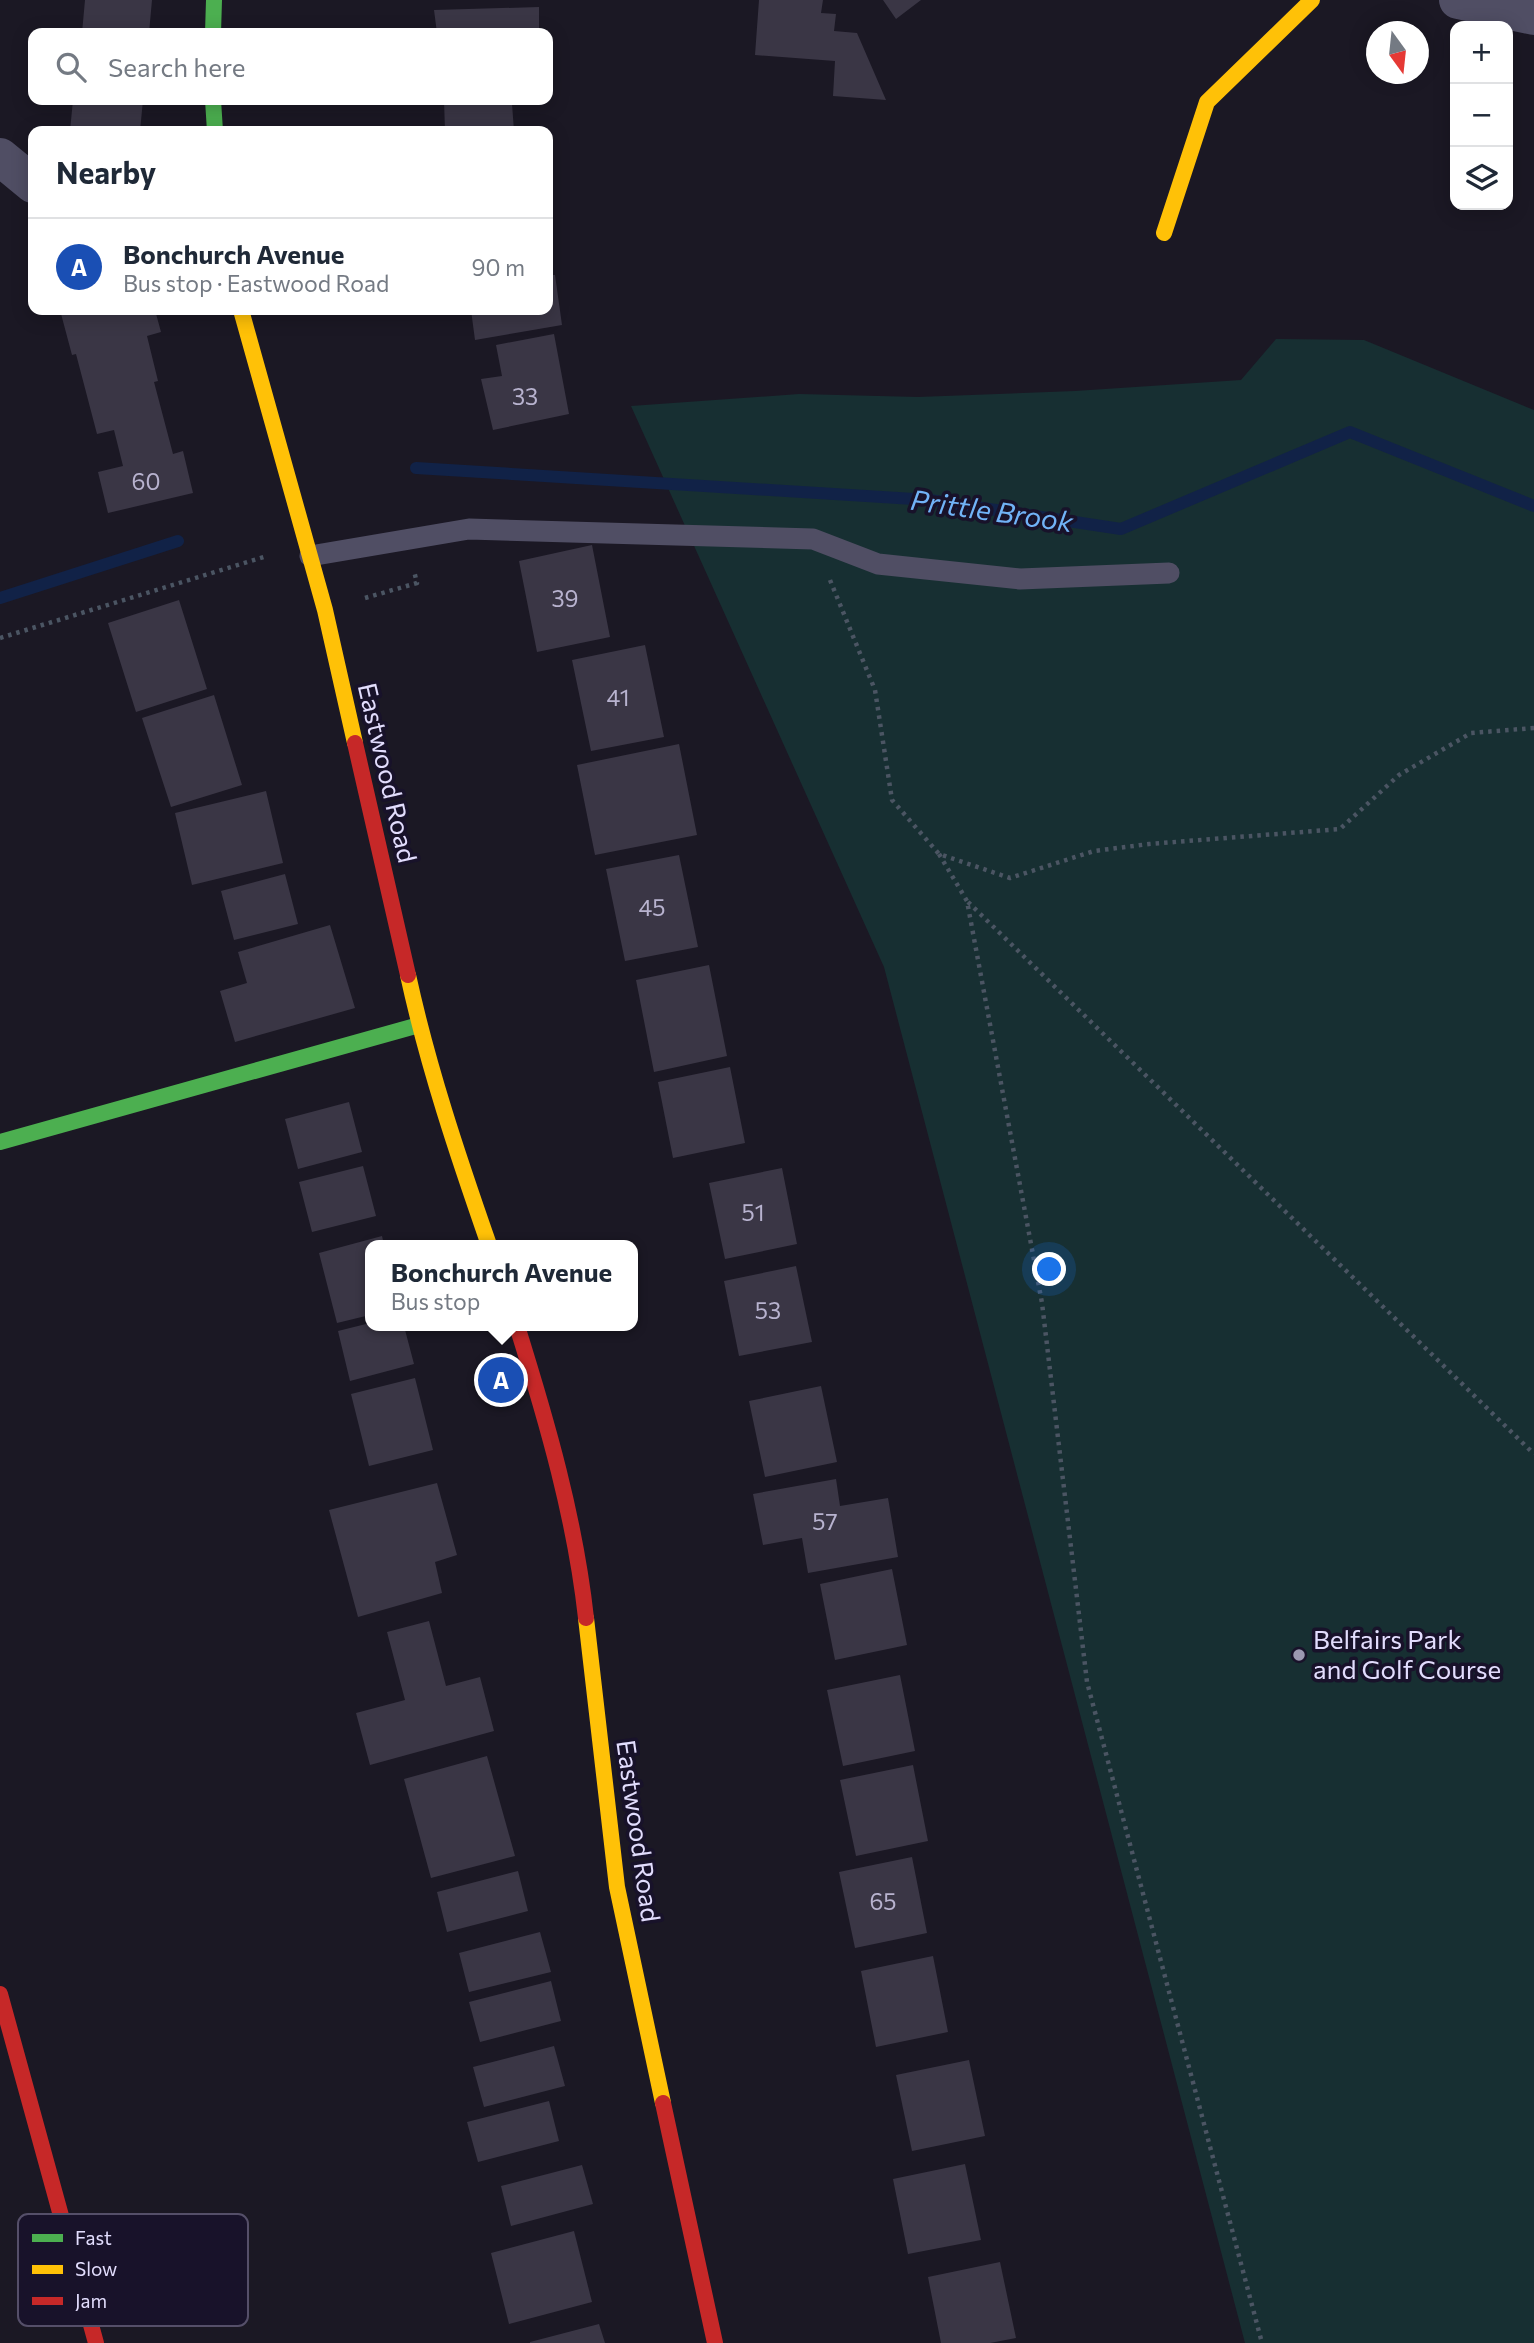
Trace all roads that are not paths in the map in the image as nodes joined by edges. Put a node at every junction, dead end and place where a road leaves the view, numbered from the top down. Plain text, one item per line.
1 (214, 0) edge
2 (1312, 0) edge
3 (1458, 0) edge
4 (1534, 16) edge
5 (214, 28) edge
6 (213, 105) edge
7 (215, 126) edge
8 (0, 157) edge
9 (28, 180) edge
10 (1164, 233) dead end
11 (242, 315) edge
12 (310, 556) junction
13 (1169, 573) dead end
14 (419, 1026) junction
15 (0, 1142) edge
16 (487, 1240) edge
17 (519, 1331) edge
18 (0, 1994) edge
19 (61, 2214) edge
20 (91, 2326) edge
21 (96, 2343) edge
22 (715, 2343) edge

1 - 5 street
2 - 10 street
3 - 4 street
6 - 7 street
8 - 9 street
11 - 12 street, Eastwood Road
12 - 13 lane
12 - 14 street, Eastwood Road
14 - 15 street
14 - 16 street, Eastwood Road
17 - 22 street, Eastwood Road
18 - 19 street
20 - 21 street

